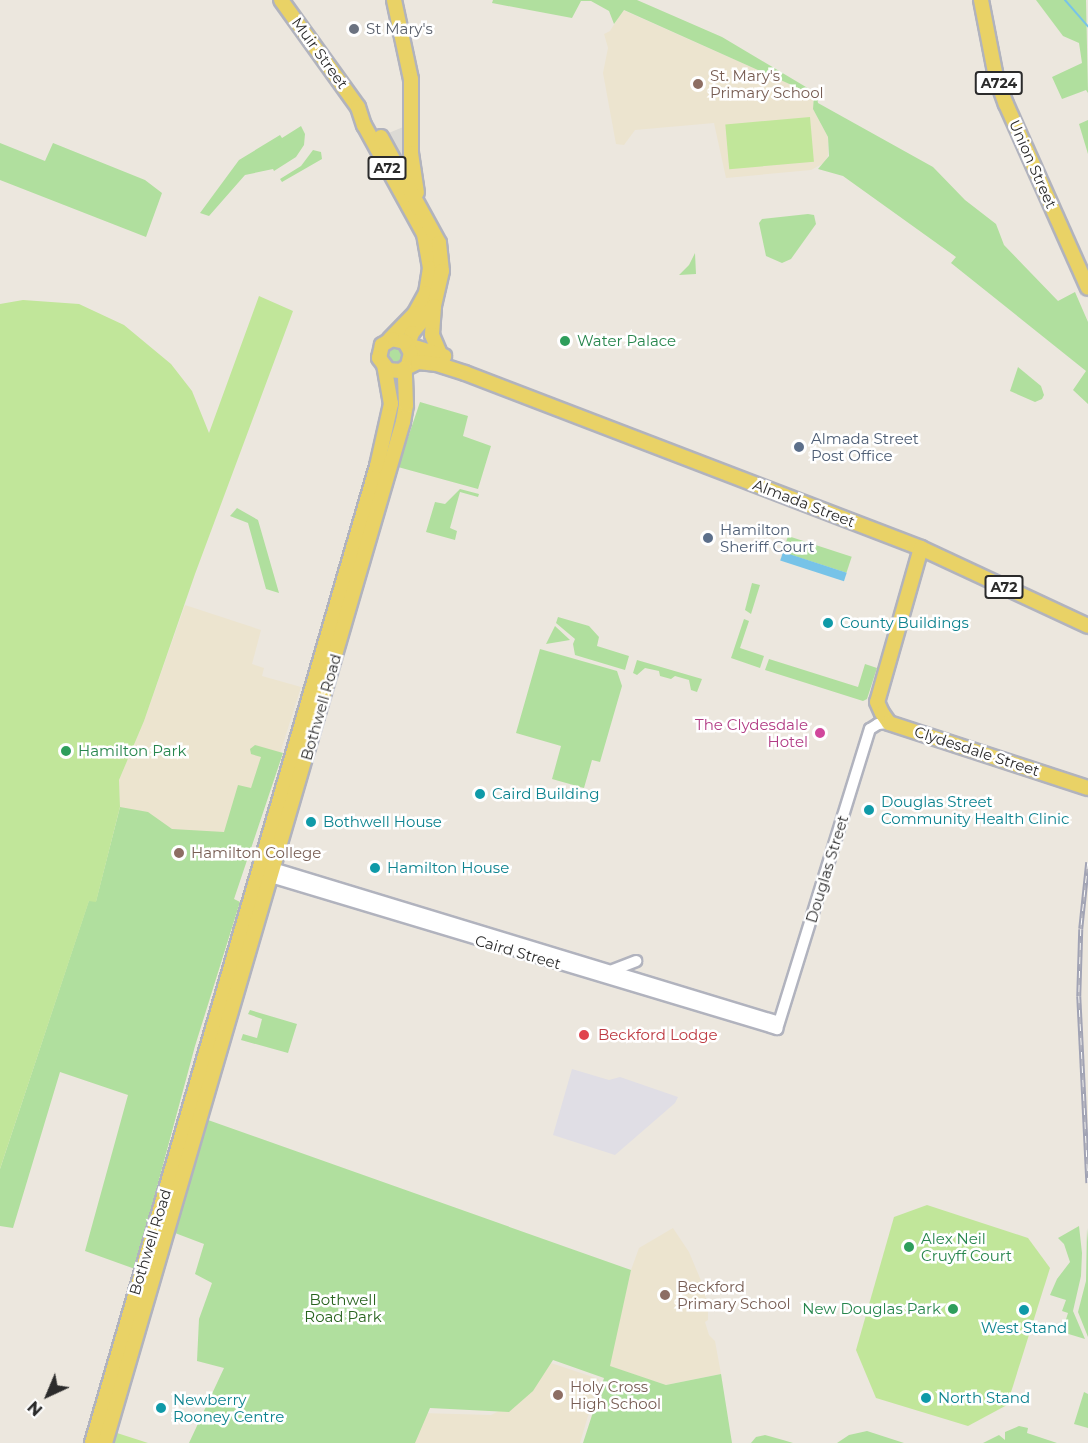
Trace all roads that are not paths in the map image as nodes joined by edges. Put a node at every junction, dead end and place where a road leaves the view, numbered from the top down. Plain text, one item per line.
1 (281, 0) edge
2 (394, 0) edge
3 (981, 0) edge
4 (390, 162) junction
5 (421, 207) junction
6 (1088, 288) edge
7 (434, 306) junction
8 (389, 340) junction
9 (408, 345) junction
10 (440, 354) junction
11 (384, 366) junction
12 (406, 366) junction
13 (514, 392) junction
14 (921, 548) junction
15 (1088, 626) edge
16 (889, 723) junction
17 (1088, 788) edge
18 (266, 871) junction
19 (636, 961) dead end
20 (609, 970) junction
21 (778, 1025) junction
22 (216, 1043) junction
23 (92, 1443) edge
24 (105, 1443) edge

1 - 4 main road, Muir Street / A72
2 - 5 main road, Muir Street
3 - 6 main road, Union Street / A724
4 - 5 main road, Muir Street / A72
4 - 8 main road, Muir Street / A72
5 - 7 main road, Muir Street / A72
7 - 9 main road, Muir Street / A72
7 - 10 main road, Muir Street / A72
8 - 9 main road
8 - 11 main road
9 - 10 main road, Almada Street / A72
9 - 12 main road
10 - 13 main road, Almada Street / A72
11 - 12 main road
11 - 18 main road, Bothwell Road
12 - 13 main road, Almada Street / A72
12 - 18 main road, Bothwell Road
13 - 14 main road, Almada Street / A72
14 - 15 main road, Almada Street / A72
14 - 16 main road
16 - 17 main road, Clydesdale Street
16 - 21 street, Douglas Street
18 - 20 street, Caird Street
18 - 21 street, Caird Street
18 - 22 main road, Bothwell Road
19 - 20 street
20 - 21 street, Caird Street
22 - 23 main road, Bothwell Road
22 - 24 main road, Bothwell Road

